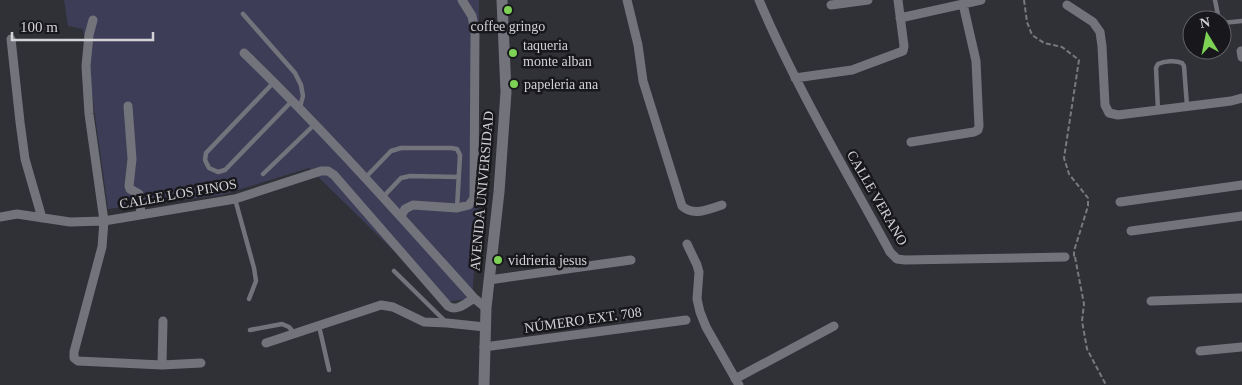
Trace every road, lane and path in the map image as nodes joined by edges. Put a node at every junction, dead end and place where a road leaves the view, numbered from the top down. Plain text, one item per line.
1 (462, 0) edge
2 (503, 0) edge
3 (627, 0) edge
4 (760, 0) edge
5 (868, 0) edge
6 (898, 0) edge
7 (981, 0) edge
8 (1024, 0) edge
9 (963, 4) junction
10 (832, 5) dead end
11 (1067, 5) dead end
12 (243, 14) dead end
13 (900, 18) junction
14 (93, 20) dead end
15 (11, 39) dead end
16 (244, 53) dead end
17 (795, 78) junction
18 (274, 82) junction
19 (1242, 98) edge
20 (292, 101) junction
21 (128, 106) dead end
22 (1187, 106) junction
23 (299, 108) junction
24 (1158, 110) junction
25 (315, 124) junction
26 (911, 142) dead end
27 (263, 174) dead end
28 (459, 177) junction
29 (365, 178) junction
30 (1242, 185) edge
31 (383, 196) junction
32 (236, 199) junction
33 (1120, 202) dead end
34 (722, 205) dead end
35 (458, 208) junction
36 (141, 214) junction
37 (401, 216) junction
38 (1242, 216) edge
39 (0, 217) edge
40 (42, 218) junction
41 (104, 221) junction
42 (1131, 231) dead end
43 (688, 244) dead end
44 (1065, 257) joint
45 (1075, 257) junction
46 (631, 260) dead end
47 (394, 271) dead end
48 (489, 280) junction
49 (474, 298) junction
50 (1242, 298) edge
51 (249, 299) dead end
52 (1152, 301) dead end
53 (486, 308) junction
54 (686, 320) dead end
55 (163, 321) dead end
56 (447, 323) junction
57 (319, 326) junction
58 (834, 326) dead end
59 (485, 327) junction
60 (250, 330) dead end
61 (295, 334) junction
62 (266, 343) dead end
63 (484, 347) junction
64 (1242, 347) edge
65 (1200, 351) dead end
66 (201, 363) dead end
67 (162, 364) junction
68 (329, 370) dead end
69 (737, 382) edge
70 (481, 384) edge
71 (1106, 385) edge

1 - 35 street
2 - 48 street, AVENIDA UNIVERSIDAD
3 - 34 street
4 - 17 street, CALLE VERANO
5 - 10 street
6 - 13 street
7 - 9 street
8 - 45 path
9 - 13 street
9 - 26 street
11 - 24 street
12 - 23 lane
13 - 17 street
14 - 41 street
15 - 40 street
16 - 18 street
17 - 44 street, CALLE VERANO
18 - 20 street
18 - 20 lane
19 - 22 street
20 - 23 street
21 - 36 street
22 - 24 street
22 - 24 lane
23 - 25 street
25 - 27 lane
25 - 29 street
28 - 29 lane
28 - 31 lane
28 - 35 lane
29 - 31 street
30 - 33 street
31 - 37 street
32 - 36 street, CALLE LOS PINOS
32 - 49 street, CALLE LOS PINOS
32 - 51 lane
35 - 37 street
36 - 41 street, CALLE LOS PINOS
37 - 49 street
38 - 42 street
39 - 40 street, CALLE LOS PINOS
40 - 41 street, CALLE LOS PINOS
41 - 67 street
43 - 69 street
44 - 45 path
45 - 71 path
46 - 48 street
47 - 56 lane
48 - 53 street, AVENIDA UNIVERSIDAD
49 - 53 street
50 - 52 street
53 - 59 street, AVENIDA UNIVERSIDAD
54 - 63 street, NÚMERO EXT. 708
55 - 67 street
56 - 57 street
56 - 59 street
57 - 61 street
57 - 68 lane
58 - 69 street
59 - 63 street, AVENIDA UNIVERSIDAD
60 - 61 lane
61 - 62 street
63 - 70 street, AVENIDA UNIVERSIDAD
64 - 65 street
66 - 67 street

